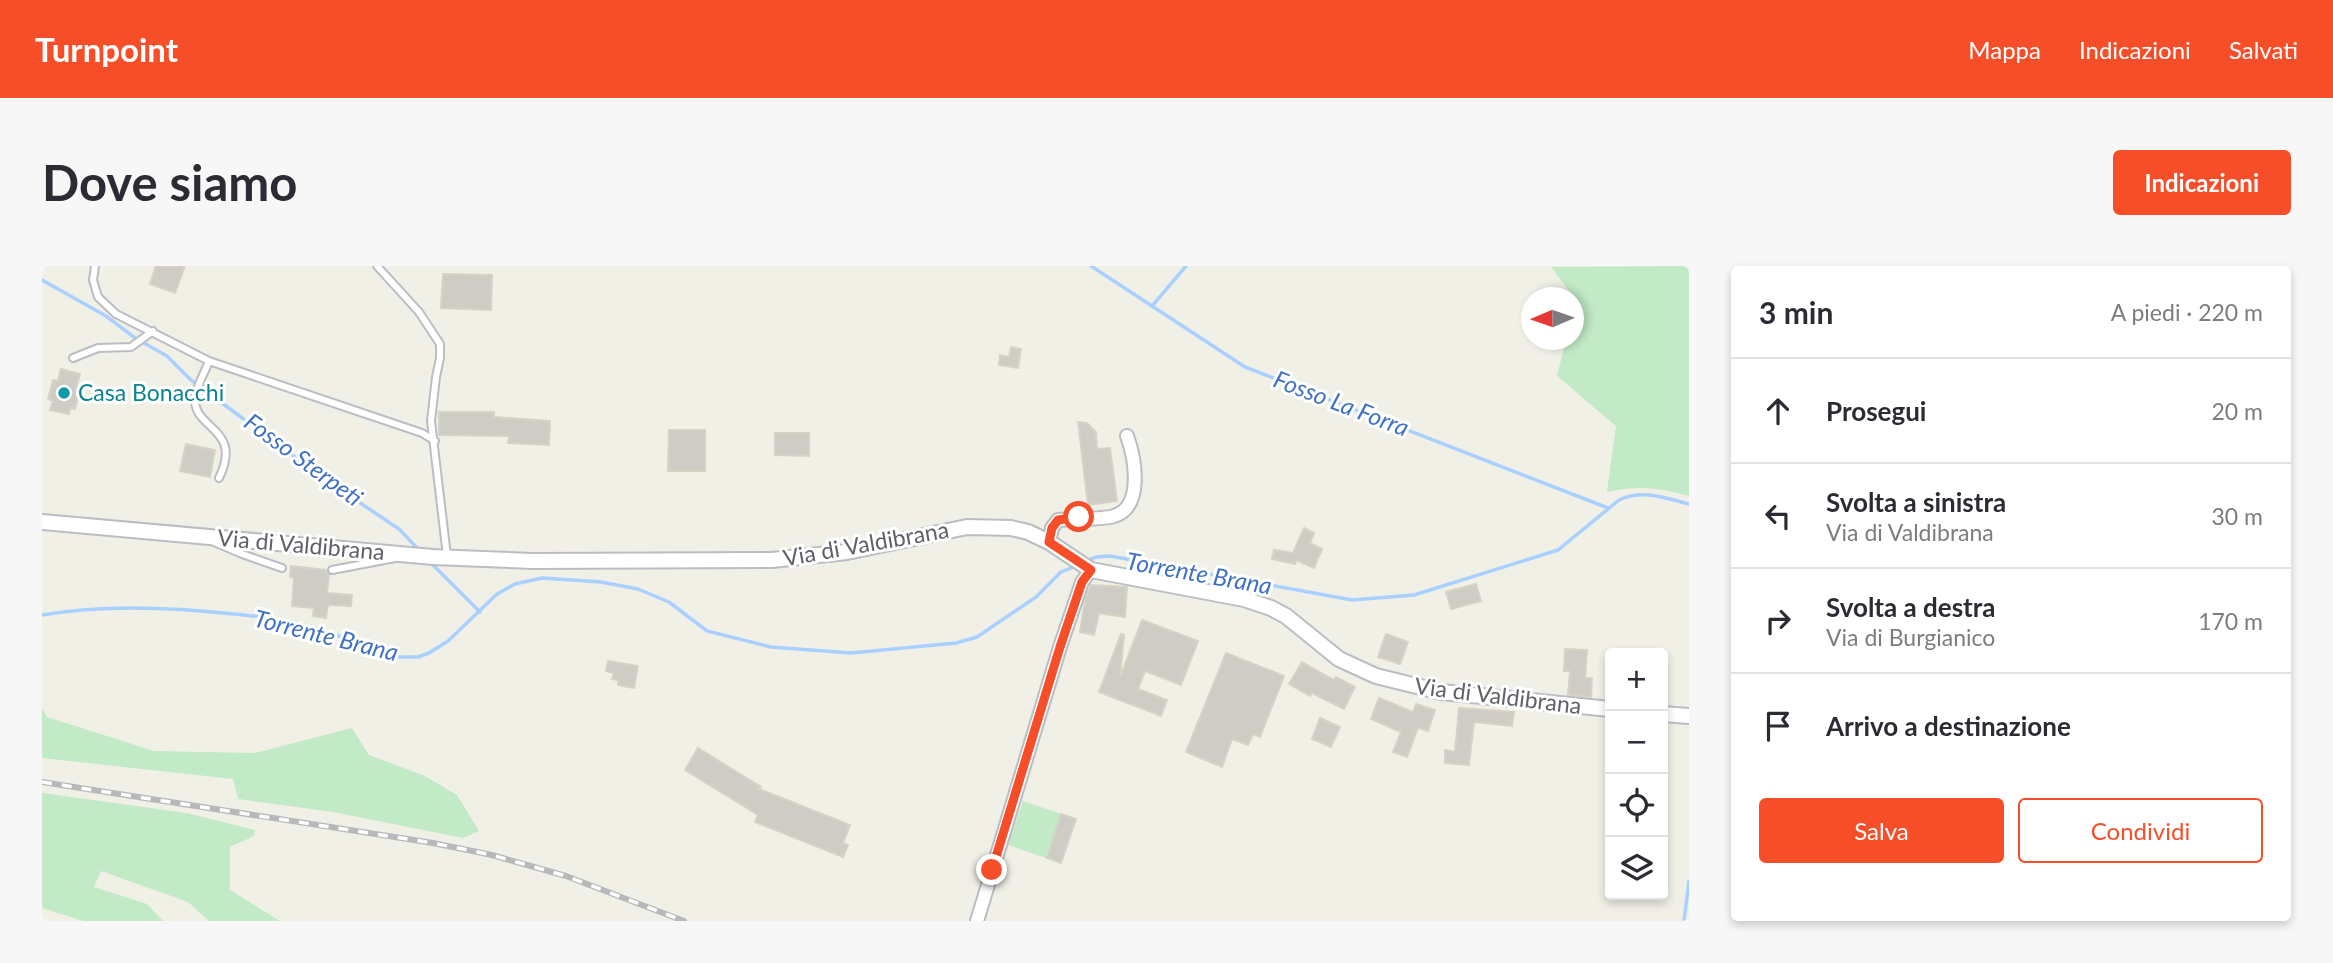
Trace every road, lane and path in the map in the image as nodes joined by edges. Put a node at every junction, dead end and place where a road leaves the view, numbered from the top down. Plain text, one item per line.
1 (95, 266) edge
2 (377, 266) edge
3 (153, 331) junction
4 (73, 358) dead end
5 (209, 361) junction
6 (1127, 436) dead end
7 (435, 441) junction
8 (219, 478) dead end
9 (42, 522) edge
10 (202, 537) junction
11 (1049, 542) junction
12 (410, 555) junction
13 (447, 558) junction
14 (282, 568) dead end
15 (1088, 569) junction
16 (332, 570) dead end
17 (1605, 708) edge
18 (1668, 714) edge
19 (1689, 716) edge
20 (977, 921) edge

1 - 3 lane
2 - 7 lane
3 - 4 lane
3 - 5 lane
5 - 7 lane
5 - 8 lane
6 - 11 street
7 - 13 lane
9 - 10 street, Via di Valdibrana
10 - 12 street, Via di Valdibrana
10 - 14 lane
11 - 13 street, Via di Valdibrana
11 - 15 street, Via di Valdibrana
12 - 13 street, Via di Valdibrana
12 - 16 lane
15 - 17 street, Via di Valdibrana
15 - 20 street
18 - 19 street

